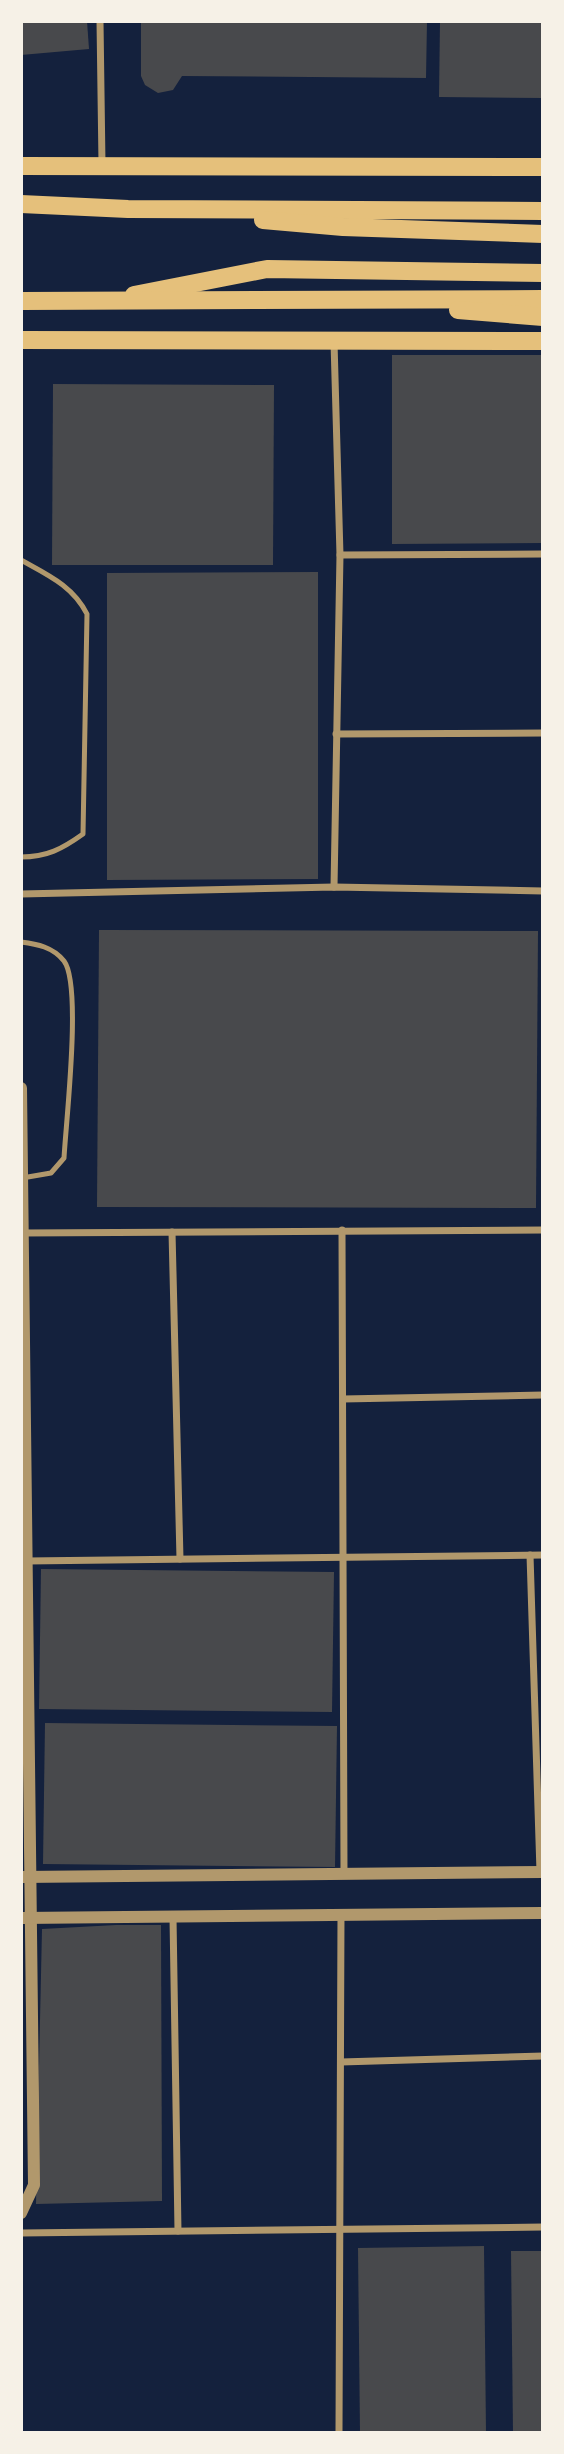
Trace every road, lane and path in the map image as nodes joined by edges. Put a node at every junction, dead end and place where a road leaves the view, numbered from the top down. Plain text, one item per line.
1 (100, 21) edge
2 (21, 166) edge
3 (102, 166) junction
4 (543, 167) edge
5 (21, 205) edge
6 (128, 209) junction
7 (543, 211) edge
8 (543, 234) edge
9 (543, 273) edge
10 (543, 299) edge
11 (21, 301) edge
12 (357, 301) junction
13 (89, 303) junction
14 (543, 317) edge
15 (21, 340) edge
16 (334, 341) junction
17 (543, 341) edge
18 (543, 554) edge
19 (340, 555) junction
20 (21, 560) edge
21 (543, 733) edge
22 (336, 734) junction
23 (21, 856) edge
24 (334, 887) junction
25 (543, 891) edge
26 (21, 894) edge
27 (21, 942) edge
28 (21, 1088) edge
29 (22, 1178) edge
30 (342, 1230) junction
31 (543, 1230) edge
32 (173, 1232) junction
33 (23, 1233) edge
34 (543, 1395) edge
35 (343, 1399) junction
36 (530, 1555) junction
37 (543, 1555) edge
38 (343, 1557) junction
39 (180, 1559) junction
40 (27, 1561) junction
41 (539, 1710) edge
42 (542, 1872) edge
43 (344, 1874) junction
44 (26, 1877) edge
45 (543, 1913) edge
46 (341, 1915) junction
47 (173, 1917) junction
48 (26, 1918) edge
49 (543, 2056) edge
50 (341, 2062) junction
51 (21, 2213) edge
52 (543, 2227) edge
53 (340, 2229) junction
54 (178, 2231) junction
55 (21, 2233) edge
56 (339, 2433) edge

1 - 3 street
2 - 3 main road
3 - 4 main road
5 - 6 main road
6 - 7 main road
6 - 8 main road
9 - 13 main road
10 - 12 main road
11 - 13 main road
12 - 13 main road
12 - 14 main road
15 - 16 main road
16 - 17 main road
16 - 19 street
18 - 19 street
19 - 22 street
20 - 23 lane
21 - 22 street
22 - 24 street
24 - 25 street
24 - 26 street
27 - 29 lane
28 - 29 street
29 - 33 street
30 - 31 street
30 - 32 street
30 - 35 street
32 - 33 street
32 - 39 street
33 - 40 street
34 - 35 street
35 - 38 street
36 - 37 street
36 - 38 street
36 - 41 street
38 - 39 street
38 - 43 street
39 - 40 street
40 - 44 street
41 - 42 street
42 - 43 street
43 - 44 street
44 - 48 street
45 - 46 street
46 - 47 street
46 - 50 street
47 - 48 street
47 - 54 street
48 - 51 street
49 - 50 street
50 - 53 street
52 - 53 street
53 - 54 street
53 - 56 street
54 - 55 street

